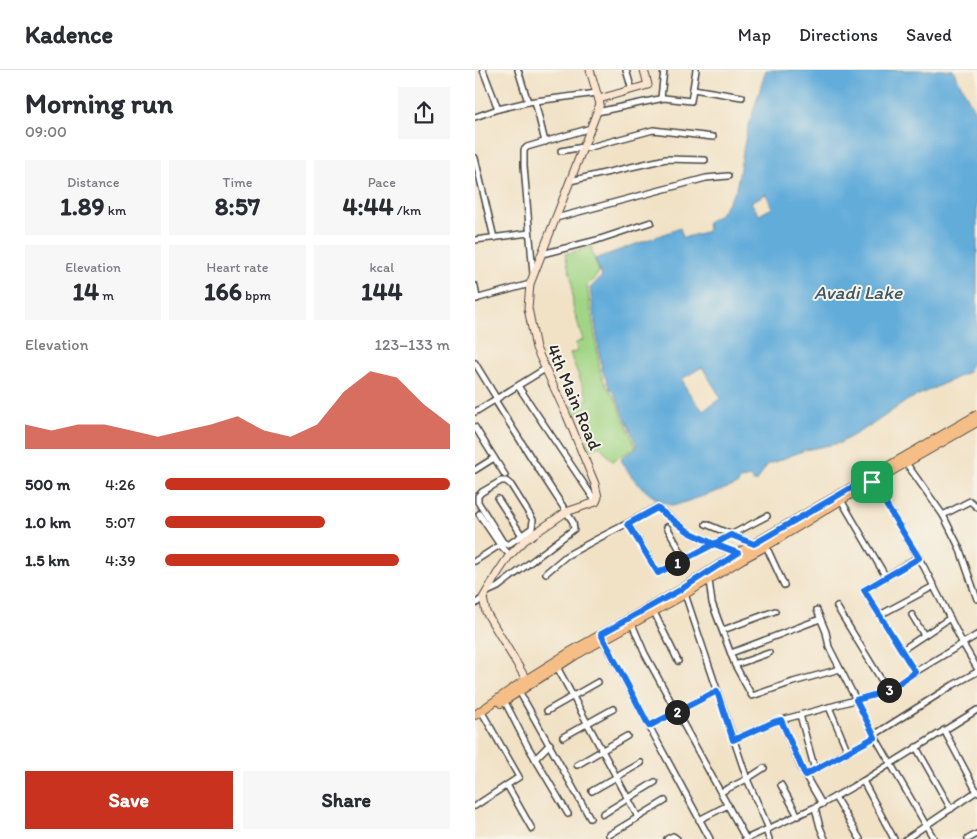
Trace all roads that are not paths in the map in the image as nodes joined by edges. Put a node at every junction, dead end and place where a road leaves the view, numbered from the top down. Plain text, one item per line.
1 (483, 70) edge
2 (518, 70) edge
3 (590, 70) edge
4 (626, 70) edge
5 (644, 70) edge
6 (664, 70) edge
7 (696, 70) edge
8 (693, 89) junction
9 (631, 90) junction
10 (598, 96) junction
11 (741, 97) dead end
12 (661, 98) junction
13 (535, 101) junction
14 (528, 102) junction
15 (498, 109) junction
16 (597, 112) junction
17 (475, 117) edge
18 (591, 128) junction
19 (713, 137) dead end
20 (545, 142) junction
21 (583, 148) junction
22 (561, 152) dead end
23 (475, 158) edge
24 (705, 160) dead end
25 (728, 176) dead end
26 (570, 181) junction
27 (556, 218) junction
28 (651, 222) dead end
29 (529, 234) junction
30 (494, 238) junction
31 (475, 240) edge
32 (542, 254) junction
33 (534, 275) junction
34 (530, 284) junction
35 (475, 286) edge
36 (476, 299) edge
37 (475, 363) edge
38 (545, 369) junction
39 (517, 386) junction
40 (496, 399) junction
41 (475, 412) edge
42 (977, 415) edge
43 (977, 422) edge
44 (475, 427) edge
45 (494, 458) junction
46 (906, 463) junction
47 (475, 470) edge
48 (505, 475) dead end
49 (871, 479) junction
50 (498, 499) dead end
51 (841, 500) junction
52 (596, 502) junction
53 (977, 507) edge
54 (566, 512) junction
55 (479, 514) dead end
56 (767, 516) dead end
57 (943, 516) junction
58 (628, 524) junction
59 (706, 524) dead end
60 (667, 527) dead end
61 (731, 535) junction
62 (524, 538) junction
63 (714, 544) junction
64 (754, 544) junction
65 (500, 545) junction
66 (766, 546) junction
67 (738, 553) junction
68 (510, 555) junction
69 (919, 558) junction
70 (685, 559) junction
71 (475, 561) edge
72 (546, 573) dead end
73 (886, 576) junction
74 (709, 580) junction
75 (784, 585) dead end
76 (934, 586) junction
77 (685, 594) junction
78 (485, 595) junction
79 (977, 598) edge
80 (475, 604) edge
81 (837, 607) dead end
82 (817, 610) dead end
83 (775, 611) dead end
84 (654, 612) junction
85 (880, 615) junction
86 (912, 615) dead end
87 (950, 618) junction
88 (821, 619) junction
89 (632, 624) junction
90 (723, 630) junction
91 (924, 635) junction
92 (977, 636) edge
93 (602, 637) junction
94 (963, 644) junction
95 (902, 650) junction
96 (731, 652) junction
97 (769, 653) dead end
98 (678, 661) dead end
99 (735, 665) junction
100 (557, 667) junction
101 (840, 669) junction
102 (977, 670) edge
103 (915, 672) junction
104 (528, 682) junction
105 (597, 682) dead end
106 (519, 691) junction
107 (717, 691) junction
108 (888, 691) junction
109 (573, 696) junction
110 (505, 700) junction
111 (856, 700) junction
112 (829, 707) junction
113 (613, 709) dead end
114 (977, 710) edge
115 (547, 711) dead end
116 (677, 712) junction
117 (479, 715) edge
118 (800, 715) junction
119 (475, 720) edge
120 (781, 720) junction
121 (587, 723) junction
122 (649, 726) junction
123 (944, 730) junction
124 (627, 736) dead end
125 (874, 736) junction
126 (563, 737) dead end
127 (733, 740) junction
128 (549, 744) junction
129 (916, 747) junction
130 (602, 750) junction
131 (848, 752) junction
132 (535, 759) junction
133 (641, 762) dead end
134 (891, 763) junction
135 (577, 765) dead end
136 (764, 768) dead end
137 (815, 770) junction
138 (805, 775) junction
139 (617, 777) junction
140 (747, 780) junction
141 (863, 780) junction
142 (655, 782) dead end
143 (507, 785) junction
144 (781, 785) dead end
145 (592, 791) dead end
146 (977, 791) edge
147 (721, 792) junction
148 (835, 797) junction
149 (628, 798) junction
150 (665, 801) dead end
151 (822, 804) junction
152 (728, 805) junction
153 (475, 806) edge
154 (815, 808) junction
155 (951, 809) junction
156 (568, 814) dead end
157 (603, 814) dead end
158 (798, 816) junction
159 (638, 817) junction
160 (590, 818) dead end
161 (699, 820) junction
162 (927, 826) junction
163 (532, 829) dead end
164 (767, 830) junction
165 (977, 834) edge
166 (609, 835) dead end
167 (667, 839) edge
168 (677, 839) edge
169 (710, 839) edge
170 (746, 839) edge
171 (769, 839) edge
172 (825, 839) edge
173 (860, 839) edge
174 (894, 839) edge
175 (906, 839) edge
176 (934, 839) edge
177 (968, 839) edge

1 - 15 street
2 - 14 street
3 - 10 main road, 4th Main Road
4 - 9 street
5 - 9 main road
6 - 12 street
7 - 8 street
8 - 11 street
8 - 12 street
9 - 10 main road
10 - 13 street
10 - 16 main road, 4th Main Road
12 - 16 street
13 - 14 street
13 - 20 street
14 - 15 street
15 - 17 street
16 - 18 main road, 4th Main Road
18 - 20 street
18 - 21 main road, 4th Main Road
19 - 21 street
20 - 29 street
21 - 22 street
21 - 26 main road, 4th Main Road
23 - 30 street
24 - 26 street
25 - 27 street
26 - 27 main road, 4th Main Road
27 - 32 main road, 4th Main Road
28 - 32 street
29 - 30 street
29 - 33 street
30 - 31 street
32 - 33 main road, 4th Main Road
33 - 34 main road, 4th Main Road
34 - 36 street
34 - 38 main road, 4th Main Road
35 - 36 street
37 - 40 street
38 - 39 street
38 - 52 main road, 4th Main Road
39 - 40 street
39 - 52 street
40 - 41 street
40 - 54 street
42 - 49 main road
43 - 46 main road
44 - 45 street
45 - 47 street
45 - 48 street
46 - 49 main road
46 - 57 street
49 - 51 main road
49 - 64 main road
49 - 69 street
50 - 62 street
51 - 66 main road
51 - 73 street
52 - 54 main road
53 - 57 street
54 - 62 main road
54 - 78 street
55 - 65 street
56 - 61 street
57 - 79 street
58 - 63 street
58 - 70 street
58 - 72 street
59 - 61 street
60 - 70 street
61 - 63 street
61 - 64 street
62 - 62 street
62 - 68 main road
63 - 67 street
63 - 70 street
64 - 67 main road
65 - 68 street
65 - 71 street
66 - 74 main road
66 - 75 street
67 - 93 main road
68 - 78 main road
69 - 73 street
69 - 76 street
73 - 85 street
74 - 77 main road
74 - 90 street
76 - 85 street
76 - 87 street
77 - 84 main road
77 - 107 street
78 - 80 street
78 - 104 main road
81 - 108 street
82 - 88 street
83 - 90 street
84 - 89 main road
84 - 98 street
85 - 95 street
86 - 91 street
87 - 91 street
87 - 94 street
88 - 96 street
88 - 101 street
89 - 93 main road
89 - 116 street
90 - 96 street
91 - 95 street
92 - 94 street
93 - 100 main road
93 - 104 main road
93 - 122 street
94 - 102 street
94 - 103 street
95 - 103 street
96 - 99 street
97 - 99 street
99 - 101 street
100 - 104 main road
100 - 109 street
101 - 111 street
102 - 125 street
103 - 108 street
104 - 106 main road
104 - 117 main road
105 - 109 street
106 - 110 main road
106 - 128 street
107 - 116 street
107 - 127 street
108 - 111 street
109 - 115 street
109 - 121 street
110 - 117 main road
110 - 132 street
111 - 112 street
111 - 125 street
112 - 118 street
112 - 131 street
113 - 121 street
114 - 123 street
116 - 122 street
116 - 147 street
117 - 119 main road
117 - 143 street
118 - 120 street
118 - 137 street
120 - 127 street
120 - 138 street
121 - 126 street
121 - 130 street
122 - 161 street
123 - 129 street
123 - 146 street
124 - 130 street
125 - 131 street
125 - 134 street
127 - 140 street
128 - 132 street
128 - 160 street
129 - 134 street
129 - 155 street
130 - 135 street
130 - 139 street
131 - 137 street
132 - 156 street
133 - 139 street
134 - 141 street
134 - 162 street
136 - 140 street
137 - 138 street
138 - 151 street
139 - 145 street
139 - 149 street
140 - 147 street
140 - 164 street
141 - 148 street
141 - 174 street
142 - 149 street
143 - 153 street
143 - 163 street
144 - 158 street
146 - 155 street
147 - 152 street
148 - 151 street
148 - 173 street
149 - 157 street
149 - 159 street
150 - 159 street
151 - 154 street
152 - 161 street
152 - 170 street
154 - 158 street
154 - 172 street
155 - 162 street
158 - 164 street
159 - 166 street
161 - 169 street
162 - 175 street
162 - 176 street
164 - 170 street
164 - 171 street
165 - 177 street
167 - 168 street

